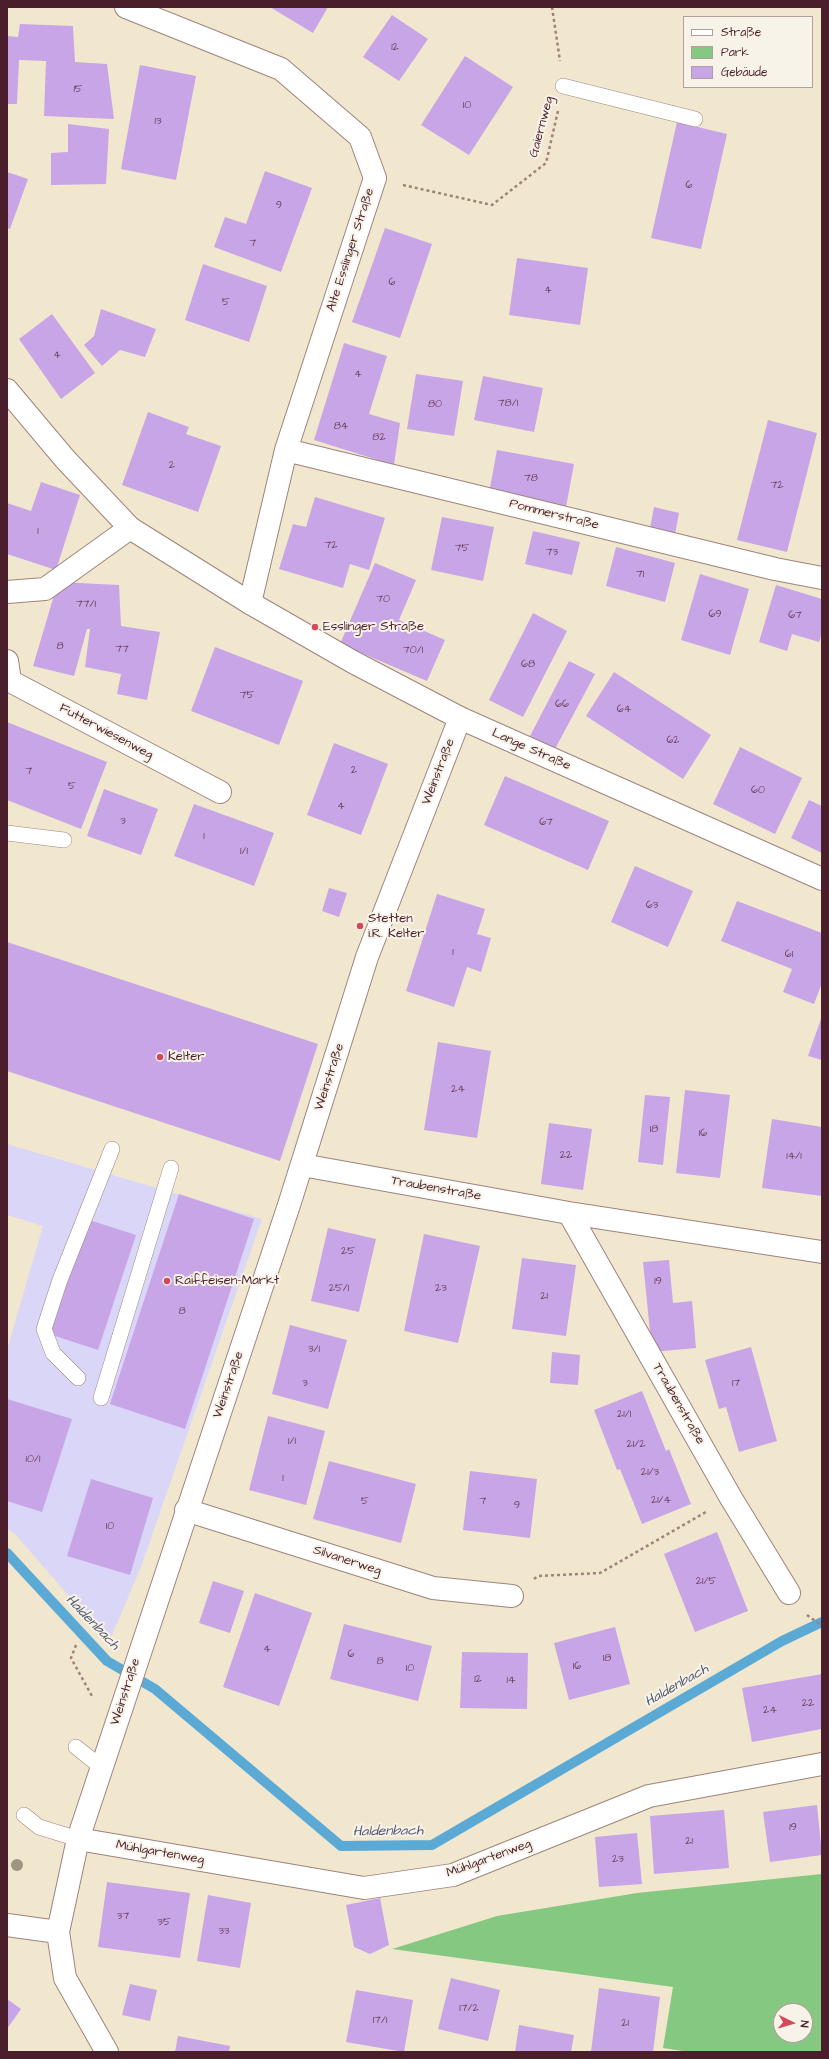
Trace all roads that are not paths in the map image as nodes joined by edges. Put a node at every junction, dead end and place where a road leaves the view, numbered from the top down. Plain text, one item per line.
1 (126, 7) edge
2 (563, 86) road end
3 (695, 119) dead end
4 (7, 390) edge
5 (286, 450) junction
6 (130, 528) junction
7 (822, 578) edge
8 (7, 592) edge
9 (250, 603) junction
10 (7, 661) edge
11 (460, 718) junction
12 (220, 792) dead end
13 (7, 833) edge
14 (64, 840) dead end
15 (822, 879) edge
16 (112, 1149) dead end
17 (302, 1165) junction
18 (171, 1168) dead end
19 (569, 1213) junction
20 (822, 1252) edge
21 (78, 1378) dead end
22 (101, 1398) dead end
23 (186, 1510) junction
24 (512, 1596) road end
25 (795, 1602) road end
26 (76, 1747) dead end
27 (822, 1764) edge
28 (101, 1767) junction
29 (24, 1815) dead end
30 (78, 1839) junction
31 (7, 1925) edge
32 (58, 1932) junction
33 (107, 2052) edge

1 - 5 street, Alte Esslinger Straße
2 - 3 lane
4 - 6 street
5 - 7 street, Pommerstraße
5 - 9 street, Alte Esslinger Straße
6 - 8 street
6 - 9 street
9 - 11 street, Lange Straße
10 - 12 street, Futterwiesenweg
11 - 15 street, Lange Straße
11 - 17 street, Weinstraße
13 - 14 lane
16 - 21 lane
17 - 19 street, Traubenstraße
17 - 23 street, Weinstraße
18 - 22 lane
19 - 20 street, Traubenstraße
19 - 25 street, Traubenstraße
23 - 24 street, Silvanerweg
23 - 28 street, Weinstraße
26 - 28 lane
27 - 30 street, Mühlgartenweg
28 - 30 street, Weinstraße
29 - 30 lane
30 - 32 street, Weinstraße
31 - 32 street
32 - 33 street, Weinstraße

